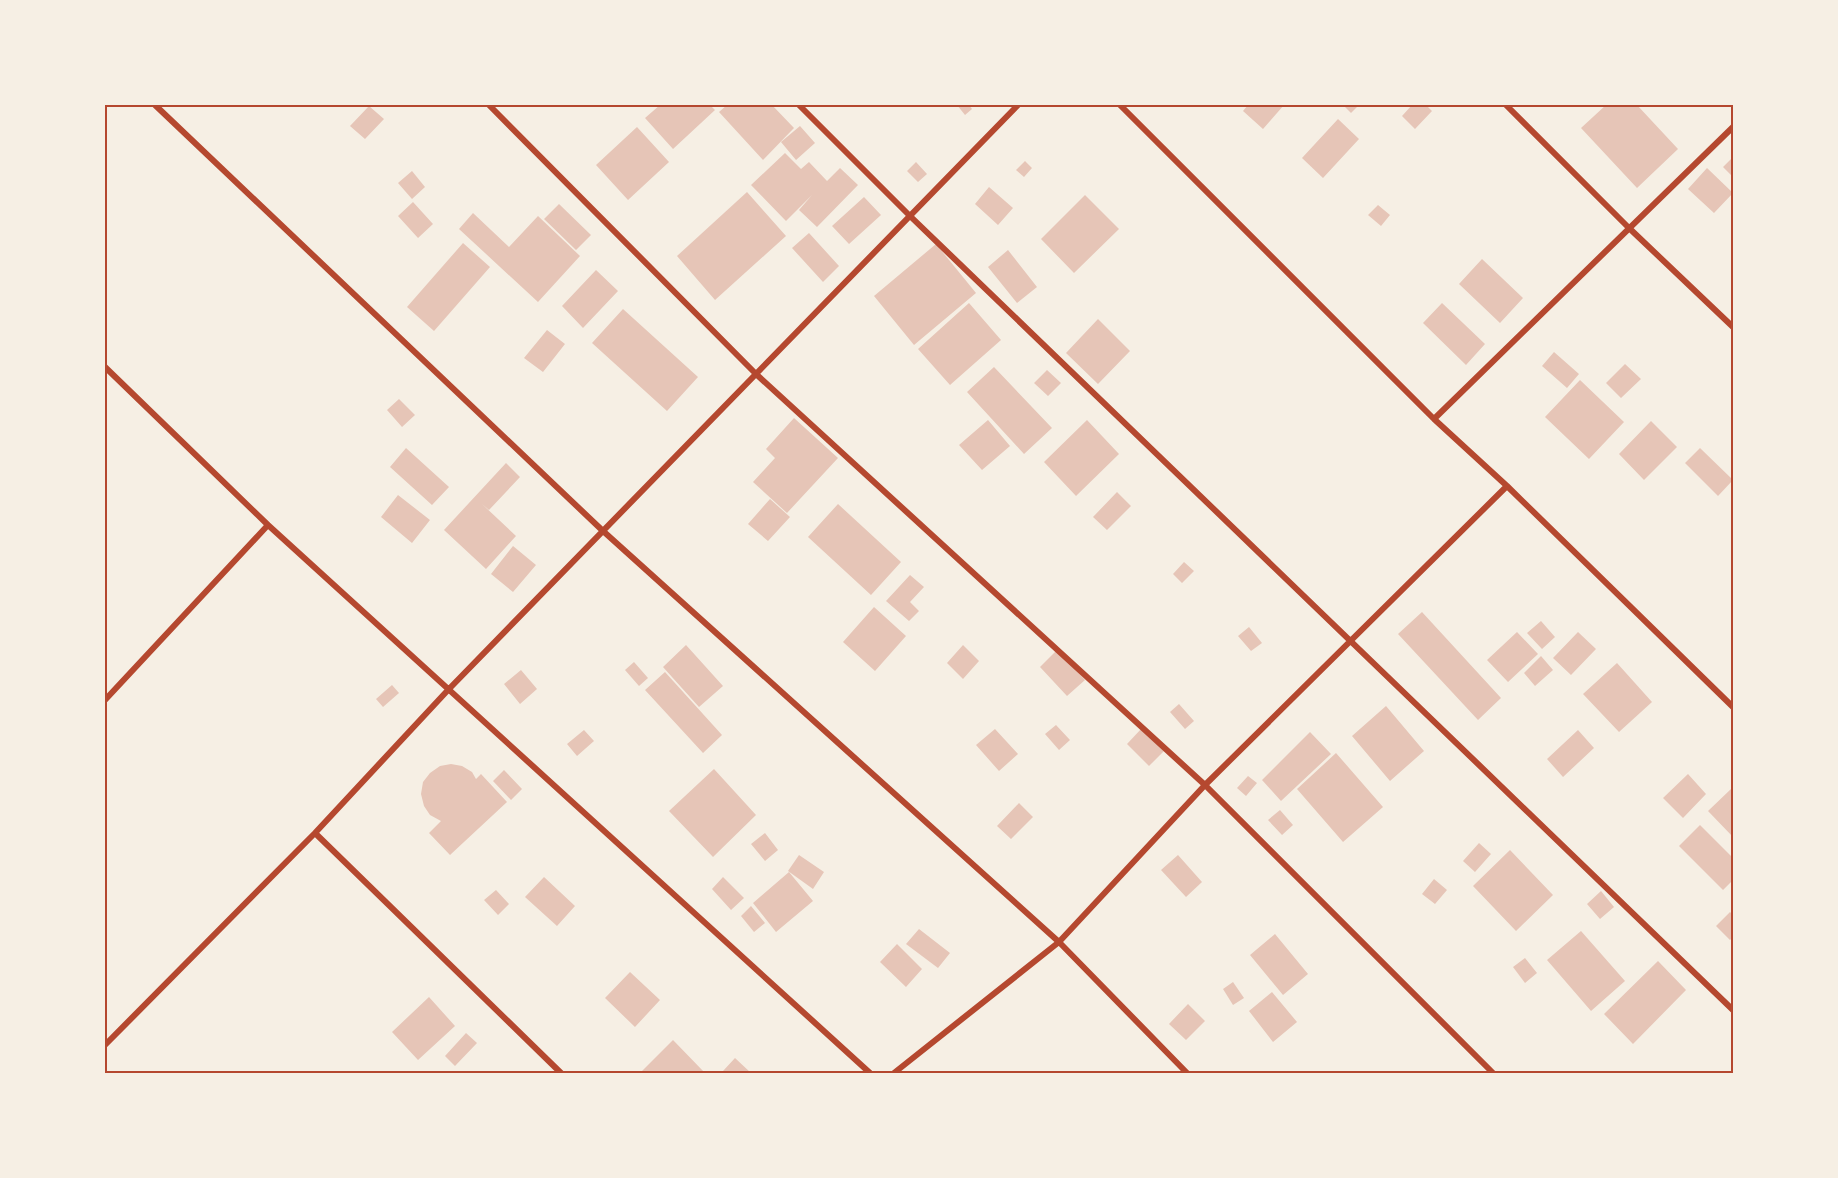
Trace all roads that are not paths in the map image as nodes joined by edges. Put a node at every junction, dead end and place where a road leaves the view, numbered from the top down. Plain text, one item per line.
1 (489, 105) edge
2 (799, 105) edge
3 (1018, 105) edge
4 (1120, 105) edge
5 (1506, 105) edge
6 (158, 106) edge
7 (1733, 127) edge
8 (910, 216) junction
9 (1629, 228) junction
10 (1733, 327) edge
11 (105, 367) edge
12 (756, 374) junction
13 (1434, 419) junction
14 (1507, 486) junction
15 (268, 525) junction
16 (603, 531) junction
17 (1350, 641) junction
18 (448, 690) junction
19 (105, 700) edge
20 (1733, 708) edge
21 (1205, 785) junction
22 (315, 833) junction
23 (1059, 942) junction
24 (1733, 1010) edge
25 (105, 1045) edge
26 (561, 1073) edge
27 (870, 1073) edge
28 (894, 1073) edge
29 (1187, 1073) edge
30 (1493, 1073) edge

1 - 12 street
2 - 8 street
3 - 8 street
4 - 13 street
5 - 9 street
6 - 16 street
7 - 9 street
8 - 12 street
8 - 17 street
9 - 10 street
9 - 13 street
11 - 15 street
12 - 16 street
12 - 21 street
13 - 14 street
14 - 17 street
14 - 20 street
15 - 18 street
15 - 19 street
16 - 18 street
16 - 23 street
17 - 21 street
17 - 24 street
18 - 22 street
18 - 27 street
21 - 23 street
21 - 30 street
22 - 25 street
22 - 26 street
23 - 28 street
23 - 29 street

